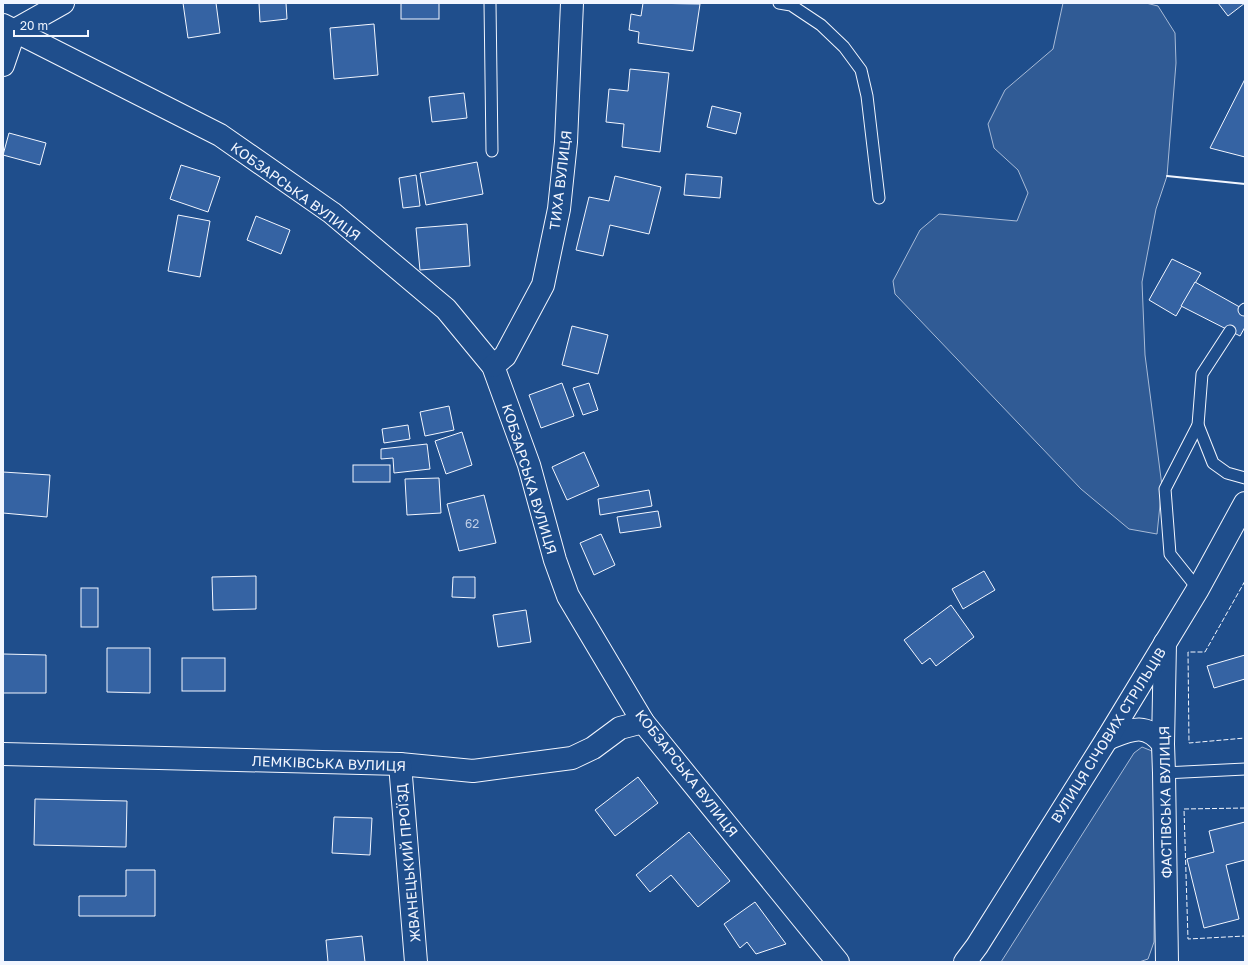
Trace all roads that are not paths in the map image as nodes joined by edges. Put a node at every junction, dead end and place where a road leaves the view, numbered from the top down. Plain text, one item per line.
1 (63, 3) edge
2 (490, 3) edge
3 (572, 3) edge
4 (779, 3) edge
5 (9, 28) edge
6 (3, 65) edge
7 (492, 151) dead end
8 (879, 198) dead end
9 (1230, 331) dead end
10 (493, 366) junction
11 (1198, 425) junction
12 (1245, 478) edge
13 (1245, 503) edge
14 (1198, 589) junction
15 (1165, 643) junction
16 (643, 722) junction
17 (1107, 739) junction
18 (1163, 744) junction
19 (3, 754) edge
20 (400, 764) junction
21 (1245, 769) edge
22 (1164, 773) junction
23 (416, 962) edge
24 (838, 962) edge
25 (965, 962) edge
26 (1167, 962) edge

1 - 5 street
2 - 7 lane
3 - 10 street, ТИХА ВУЛИЦЯ
4 - 8 lane
5 - 6 street
5 - 10 street, КОБЗАРСЬКА ВУЛИЦЯ
9 - 11 lane
10 - 16 street, КОБЗАРСЬКА ВУЛИЦЯ
11 - 12 lane
11 - 14 lane
13 - 14 street, ВУЛИЦЯ СІЧОВИХ СТРІЛЬЦІВ
14 - 15 street, ВУЛИЦЯ СІЧОВИХ СТРІЛЬЦІВ
15 - 17 street, ВУЛИЦЯ СІЧОВИХ СТРІЛЬЦІВ
15 - 18 street, ФАСТІВСЬКА ВУЛИЦЯ
16 - 20 street, ЛЕМКІВСЬКА ВУЛИЦЯ
16 - 24 street, КОБЗАРСЬКА ВУЛИЦЯ
17 - 18 street
17 - 25 street, ВУЛИЦЯ СІЧОВИХ СТРІЛЬЦІВ
18 - 22 street, ФАСТІВСЬКА ВУЛИЦЯ
19 - 20 street, ЛЕМКІВСЬКА ВУЛИЦЯ
20 - 23 street, ЖВАНЕЦЬКИЙ ПРОЇЗД
21 - 22 lane
22 - 26 street, ФАСТІВСЬКА ВУЛИЦЯ

